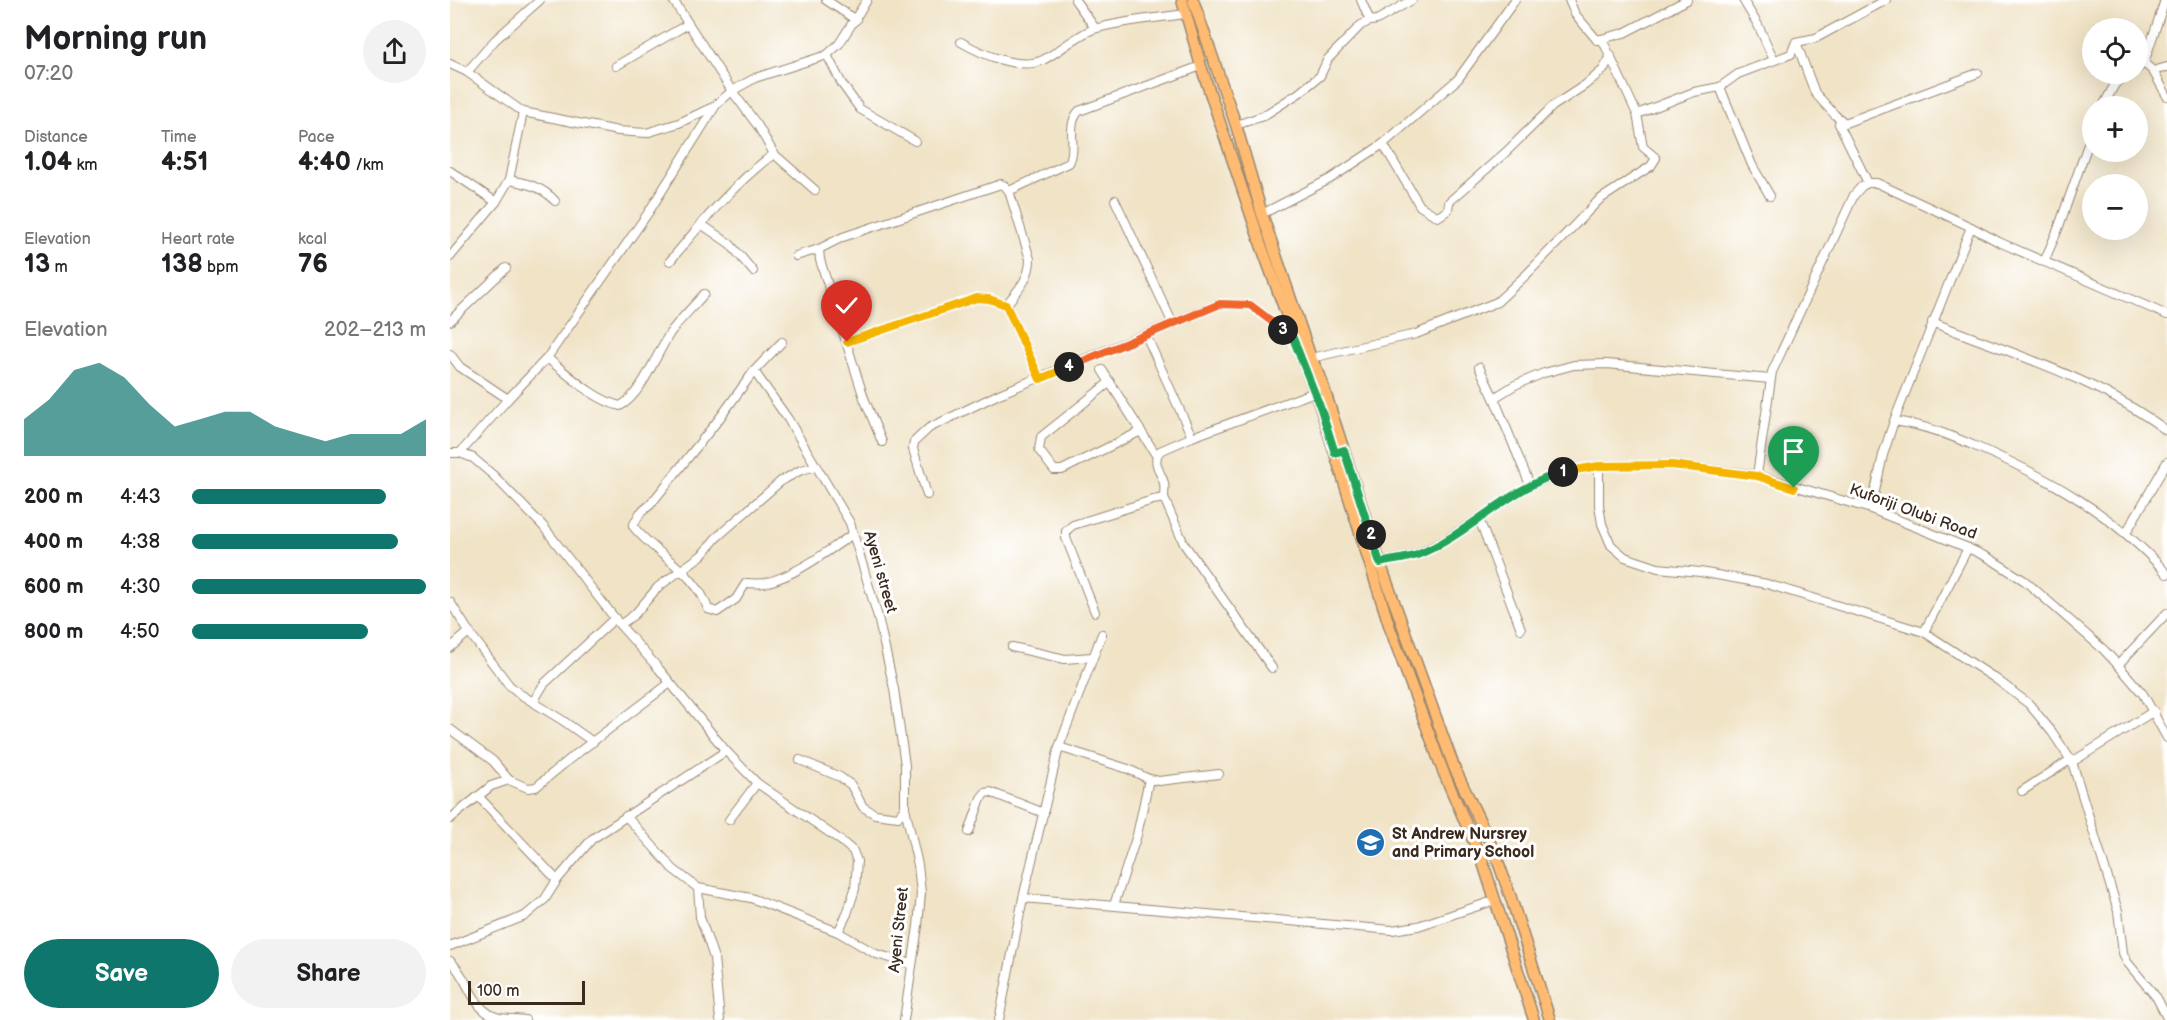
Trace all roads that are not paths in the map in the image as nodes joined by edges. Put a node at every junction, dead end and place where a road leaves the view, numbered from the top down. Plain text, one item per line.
1 (540, 0) edge
2 (673, 0) edge
3 (826, 0) edge
4 (867, 0) edge
5 (1075, 0) edge
6 (1182, 0) edge
7 (1193, 0) edge
8 (1361, 0) edge
9 (1412, 0) edge
10 (1515, 0) edge
11 (1569, 0) edge
12 (1687, 0) edge
13 (1743, 0) edge
14 (1886, 0) edge
15 (2165, 0) edge
16 (1185, 14) junction
17 (856, 20) junction
18 (1370, 21) junction
19 (687, 24) junction
20 (1095, 28) junction
21 (1597, 40) junction
22 (961, 42) dead end
23 (1796, 42) junction
24 (2148, 46) edge
25 (827, 55) junction
26 (1611, 56) junction
27 (1774, 60) junction
28 (450, 64) edge
29 (616, 66) dead end
30 (1201, 66) junction
31 (2167, 67) edge
32 (2148, 68) edge
33 (2153, 71) junction
34 (467, 72) junction
35 (1978, 73) dead end
36 (1720, 87) junction
37 (732, 91) junction
38 (2167, 96) edge
39 (716, 105) junction
40 (523, 112) junction
41 (1637, 114) junction
42 (1845, 123) junction
43 (1236, 125) junction
44 (915, 141) dead end
45 (1383, 144) junction
46 (774, 154) junction
47 (2082, 161) edge
48 (450, 171) edge
49 (509, 180) junction
50 (1868, 183) junction
51 (814, 190) dead end
52 (1009, 192) junction
53 (1770, 196) dead end
54 (1115, 200) dead end
55 (555, 201) dead end
56 (496, 202) junction
57 (1262, 214) junction
58 (701, 224) junction
59 (1971, 226) junction
60 (819, 249) junction
61 (450, 256) edge
62 (796, 256) dead end
63 (670, 261) dead end
64 (2044, 262) junction
65 (506, 268) dead end
66 (753, 271) dead end
67 (705, 294) dead end
68 (1006, 305) junction
69 (2167, 315) edge
70 (450, 321) edge
71 (1932, 322) junction
72 (1173, 324) junction
73 (1146, 335) junction
74 (1293, 338) junction
75 (782, 342) dead end
76 (847, 342) junction
77 (450, 354) edge
78 (548, 358) junction
79 (1311, 358) junction
80 (1479, 367) dead end
81 (1102, 370) dead end
82 (754, 371) junction
83 (1040, 379) junction
84 (1770, 379) junction
85 (1110, 382) junction
86 (1314, 392) junction
87 (1494, 398) junction
88 (508, 399) junction
89 (1894, 421) junction
90 (1141, 431) junction
91 (2167, 431) edge
92 (1192, 437) junction
93 (882, 442) dead end
94 (1340, 452) junction
95 (450, 453) edge
96 (460, 453) junction
97 (1156, 455) junction
98 (2167, 462) edge
99 (817, 466) junction
100 (1599, 466) junction
101 (1757, 476) junction
102 (1530, 484) junction
103 (927, 495) dead end
104 (1164, 498) junction
105 (1871, 509) junction
106 (1479, 519) junction
107 (2126, 533) junction
108 (854, 534) junction
109 (1968, 548) junction
110 (1380, 563) junction
111 (680, 569) junction
112 (2167, 574) edge
113 (450, 602) edge
114 (1095, 612) dead end
115 (2167, 613) edge
116 (618, 621) junction
117 (1521, 628) dead end
118 (470, 632) junction
119 (1924, 632) junction
120 (1102, 634) dead end
121 (1012, 647) dead end
122 (450, 648) edge
123 (1092, 657) junction
124 (2118, 665) junction
125 (1272, 668) dead end
126 (670, 683) junction
127 (533, 702) junction
128 (2154, 711) junction
129 (450, 729) edge
130 (2167, 738) edge
131 (593, 742) junction
132 (1059, 747) junction
133 (726, 751) junction
134 (800, 760) dead end
135 (2071, 761) junction
136 (1454, 767) junction
137 (1443, 771) junction
138 (1219, 774) dead end
139 (1149, 779) junction
140 (509, 780) junction
141 (757, 783) junction
142 (2022, 791) dead end
143 (478, 796) junction
144 (905, 808) junction
145 (1044, 813) junction
146 (626, 816) junction
147 (450, 819) edge
148 (729, 820) dead end
149 (969, 832) dead end
150 (557, 880) junction
151 (698, 888) junction
152 (1023, 898) junction
153 (1496, 900) junction
154 (1114, 905) junction
155 (838, 932) junction
156 (450, 946) edge
157 (450, 961) edge
158 (912, 964) junction
159 (2167, 1018) edge
160 (525, 1020) edge
161 (720, 1020) edge
162 (904, 1020) edge
163 (999, 1020) edge
164 (1534, 1020) edge
165 (1550, 1020) edge

1 - 34 street
2 - 19 street
3 - 17 street
4 - 17 street
5 - 20 street
6 - 16 main road
7 - 43 main road
8 - 18 street
9 - 18 street
10 - 45 street
11 - 21 street
12 - 21 street
13 - 27 street
14 - 23 street
15 - 24 street
16 - 20 street
16 - 30 main road
17 - 25 street
18 - 43 street
19 - 29 street
19 - 37 street
20 - 22 street
21 - 26 street
23 - 27 street
23 - 42 street
25 - 37 street
25 - 44 street
26 - 41 street
26 - 45 street
27 - 36 street
28 - 34 street
30 - 52 street
30 - 74 main road
31 - 33 street
32 - 33 street
33 - 38 street
34 - 40 street
35 - 42 street
36 - 41 street
36 - 53 street
37 - 39 street
37 - 46 street
39 - 40 street
39 - 78 street
40 - 49 street
41 - 79 street
42 - 50 street
43 - 57 main road
45 - 57 street
46 - 51 street
46 - 58 street
47 - 64 street
48 - 56 street
49 - 55 street
49 - 56 street
50 - 59 street
50 - 84 street
52 - 60 street
52 - 68 street
54 - 72 street
56 - 61 street
57 - 79 main road
58 - 63 street
58 - 66 street
59 - 64 street
59 - 71 street
60 - 62 street
60 - 76 street
64 - 69 street
65 - 70 street
67 - 78 street
68 - 76 street
68 - 83 street
71 - 89 street
71 - 91 street
72 - 73 street
72 - 74 street
73 - 83 street
73 - 92 street
74 - 86 main road
75 - 82 street
76 - 93 street
77 - 88 street
78 - 88 street
79 - 94 main road
80 - 87 street
81 - 85 street
82 - 99 street, Ayeni street
82 - 111 street
83 - 103 street
84 - 87 street
84 - 101 street
85 - 90 street
85 - 90 street
86 - 92 street
86 - 94 main road
87 - 102 street
88 - 96 street
89 - 105 street
89 - 107 street
90 - 97 street
92 - 97 street
94 - 110 main road
94 - 137 main road
95 - 96 street
96 - 116 street
97 - 104 street
98 - 107 street
99 - 108 street, Ayeni street
99 - 111 street
100 - 101 street, Kuforiji Olubi Road
100 - 102 street, Kuforiji Olubi Road
100 - 119 street
101 - 105 street, Kuforiji Olubi Road
102 - 106 street, Kuforiji Olubi Road
104 - 114 street
104 - 125 street
105 - 109 street, Kuforiji Olubi Road
106 - 110 street, Kuforiji Olubi Road
106 - 117 street
107 - 112 street
108 - 111 street
108 - 144 street, Ayeni street
109 - 119 street
109 - 124 street, Kuforiji Olubi Road
110 - 136 main road
111 - 116 street
113 - 118 street
115 - 124 street
116 - 126 street
116 - 127 street
118 - 122 street
118 - 127 street
119 - 135 street
120 - 123 street
121 - 123 street
123 - 132 street
124 - 128 street, Kuforiji Olubi Road
126 - 131 street
126 - 133 street
127 - 131 street
128 - 130 street, Kuforiji Olubi Road
128 - 135 street
129 - 140 street
131 - 140 street
132 - 139 street
132 - 145 street
133 - 141 street
133 - 146 street
134 - 144 street
135 - 142 street
135 - 159 street
136 - 137 main road
136 - 165 main road
137 - 153 main road
138 - 139 street
139 - 154 street
140 - 143 street
141 - 148 street
141 - 155 street
143 - 147 street
143 - 150 street
144 - 158 street, Ayeni Street
145 - 149 street
145 - 152 street
146 - 150 street
146 - 151 street
150 - 156 street
151 - 155 street
151 - 161 street
152 - 154 street
152 - 163 street
153 - 154 street
153 - 164 main road
155 - 158 street
157 - 160 street
158 - 162 street, Ayeni Street

